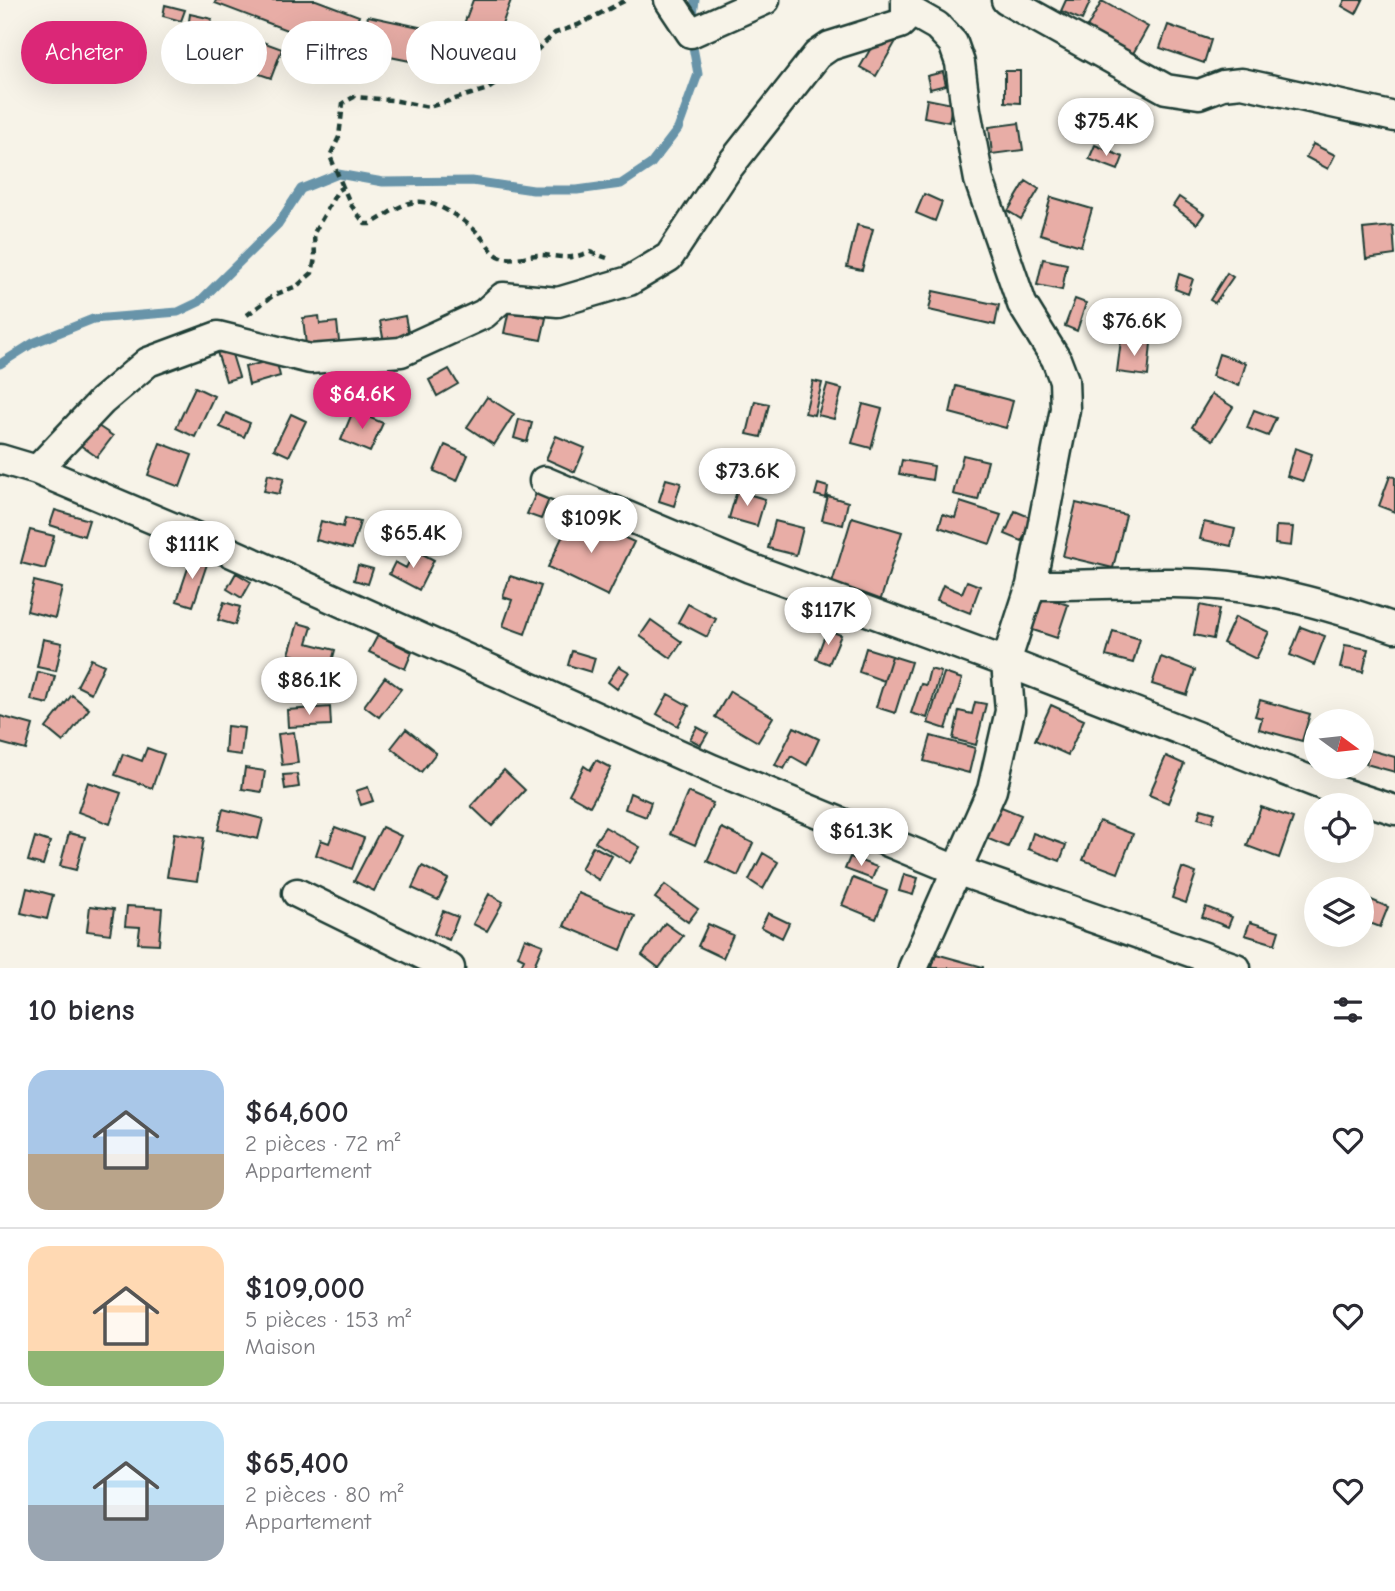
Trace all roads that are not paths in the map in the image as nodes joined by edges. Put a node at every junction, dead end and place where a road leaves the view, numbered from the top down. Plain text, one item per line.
1 (668, 0) edge
2 (765, 0) edge
3 (1006, 0) edge
4 (907, 5) edge
5 (1395, 117) edge
6 (0, 459) edge
7 (37, 470) junction
8 (544, 481) dead end
9 (1031, 585) junction
10 (1395, 628) edge
11 (1006, 662) junction
12 (1395, 810) edge
13 (957, 870) junction
14 (298, 893) dead end
15 (450, 968) edge
16 (913, 968) edge
17 (1236, 968) edge

1 - 2 street
3 - 5 street
4 - 7 street
4 - 9 street
6 - 7 street
7 - 13 street
8 - 11 street
9 - 10 street
9 - 11 street
11 - 12 street
11 - 13 street
13 - 16 street
13 - 17 street
14 - 15 street

